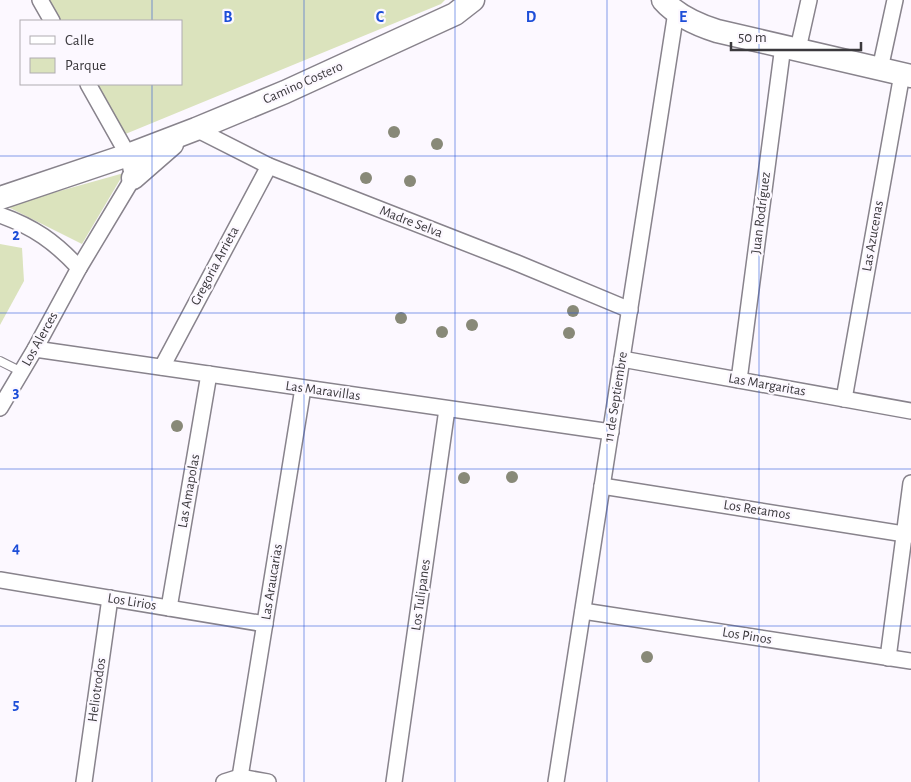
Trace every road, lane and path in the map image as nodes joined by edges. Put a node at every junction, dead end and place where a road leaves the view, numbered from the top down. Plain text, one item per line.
1 (40, 0) edge
2 (473, 0) edge
3 (809, 0) edge
4 (895, 0) edge
5 (669, 6) edge
6 (51, 20) edge
7 (790, 47) junction
8 (880, 69) junction
9 (906, 75) edge
10 (89, 85) edge
11 (189, 131) junction
12 (128, 156) junction
13 (269, 166) junction
14 (134, 178) junction
15 (0, 198) edge
16 (0, 215) edge
17 (79, 268) junction
18 (630, 310) junction
19 (35, 349) junction
20 (622, 359) junction
21 (0, 361) edge
22 (162, 367) junction
23 (22, 372) junction
24 (210, 374) junction
25 (739, 380) junction
26 (303, 388) junction
27 (844, 399) junction
28 (0, 408) edge
29 (447, 409) junction
30 (911, 411) edge
31 (611, 432) junction
32 (911, 483) edge
33 (602, 486) junction
34 (908, 534) edge
35 (0, 580) edge
36 (110, 598) junction
37 (169, 608) junction
38 (583, 611) junction
39 (265, 624) junction
40 (888, 658) junction
41 (911, 661) edge
42 (240, 777) junction
43 (84, 782) edge
44 (224, 782) edge
45 (268, 782) edge
46 (394, 782) edge
47 (556, 782) edge

1 - 6 street
2 - 11 main road, Camino Costero
3 - 7 street, Juan Rodríguez
4 - 8 street
5 - 7 main road
5 - 18 street, 11 de Septiembre
7 - 8 main road
7 - 25 street, Juan Rodríguez
8 - 9 main road
9 - 27 street, Las Azucenas
10 - 12 street
11 - 12 main road, Camino Costero
11 - 13 street, Madre Selva
11 - 14 main road
12 - 14 street
12 - 15 main road, Camino Costero
13 - 18 street, Madre Selva
13 - 22 street, Gregoria Arrieta
14 - 17 street, Los Alerces
16 - 17 street
17 - 19 street, Los Alerces
18 - 20 street, 11 de Septiembre
19 - 22 street, Las Maravillas
19 - 23 street, Los Alerces
20 - 25 street, Las Margaritas
20 - 31 street, 11 de Septiembre
21 - 23 lane
22 - 24 street, Las Maravillas
23 - 28 street, Los Alerces
24 - 26 street, Las Maravillas
24 - 37 street, Las Amapolas
25 - 27 street, Las Margaritas
26 - 29 street, Las Maravillas
26 - 39 street, Las Araucarias
27 - 30 street, Las Margaritas
29 - 31 street, Las Maravillas
29 - 46 street, Los Tulipanes
31 - 33 street, 11 de Septiembre
32 - 34 street
33 - 34 street, Los Retamos
33 - 38 street, 11 de Septiembre
34 - 40 street
35 - 36 street, Los Lirios
36 - 37 street, Los Lirios
36 - 43 street, Heliotrodos
37 - 39 street, Los Lirios
38 - 40 street, Los Pinos
38 - 47 street, 11 de Septiembre
39 - 42 street, Las Araucarias
40 - 41 street, Los Pinos
42 - 44 street
42 - 45 street

